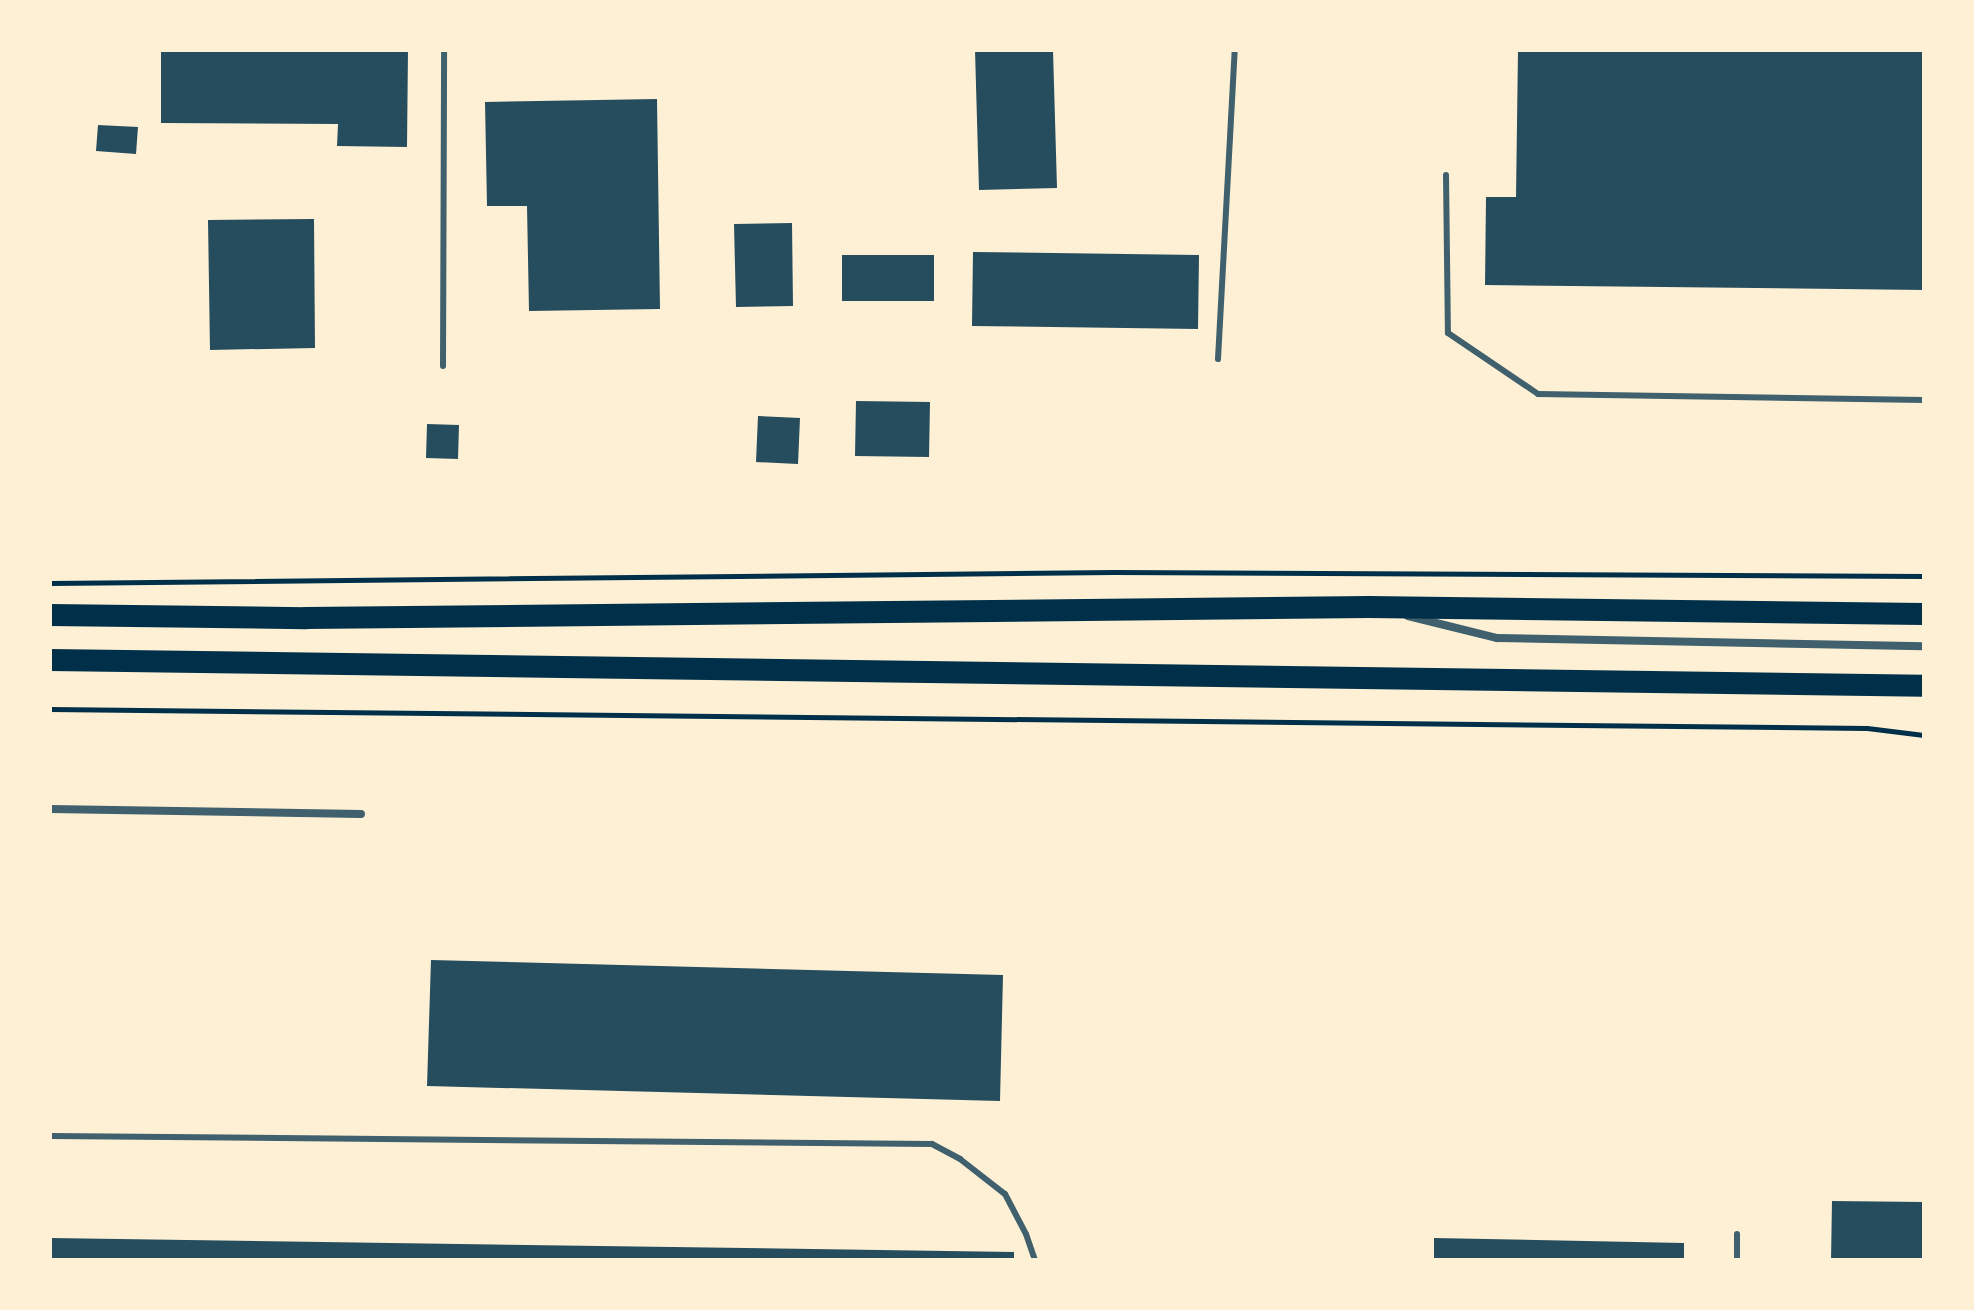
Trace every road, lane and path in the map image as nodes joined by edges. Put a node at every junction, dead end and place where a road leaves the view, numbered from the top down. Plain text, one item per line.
1 (444, 50) edge
2 (1235, 50) edge
3 (1446, 175) dead end
4 (1218, 359) dead end
5 (443, 366) dead end
6 (1924, 400) edge
7 (1924, 576) edge
8 (50, 583) edge
9 (1369, 607) junction
10 (1924, 614) edge
11 (50, 615) edge
12 (1924, 646) edge
13 (50, 660) edge
14 (1924, 686) edge
15 (50, 709) edge
16 (1924, 735) edge
17 (50, 809) edge
18 (361, 814) dead end
19 (50, 1136) edge
20 (1737, 1234) dead end
21 (1035, 1260) edge
22 (1737, 1260) edge

1 - 5 lane
2 - 4 lane
3 - 6 lane
7 - 8 path
9 - 10 highway
9 - 11 highway
9 - 12 street
13 - 14 highway
15 - 16 path
17 - 18 street
19 - 21 lane
20 - 22 lane

